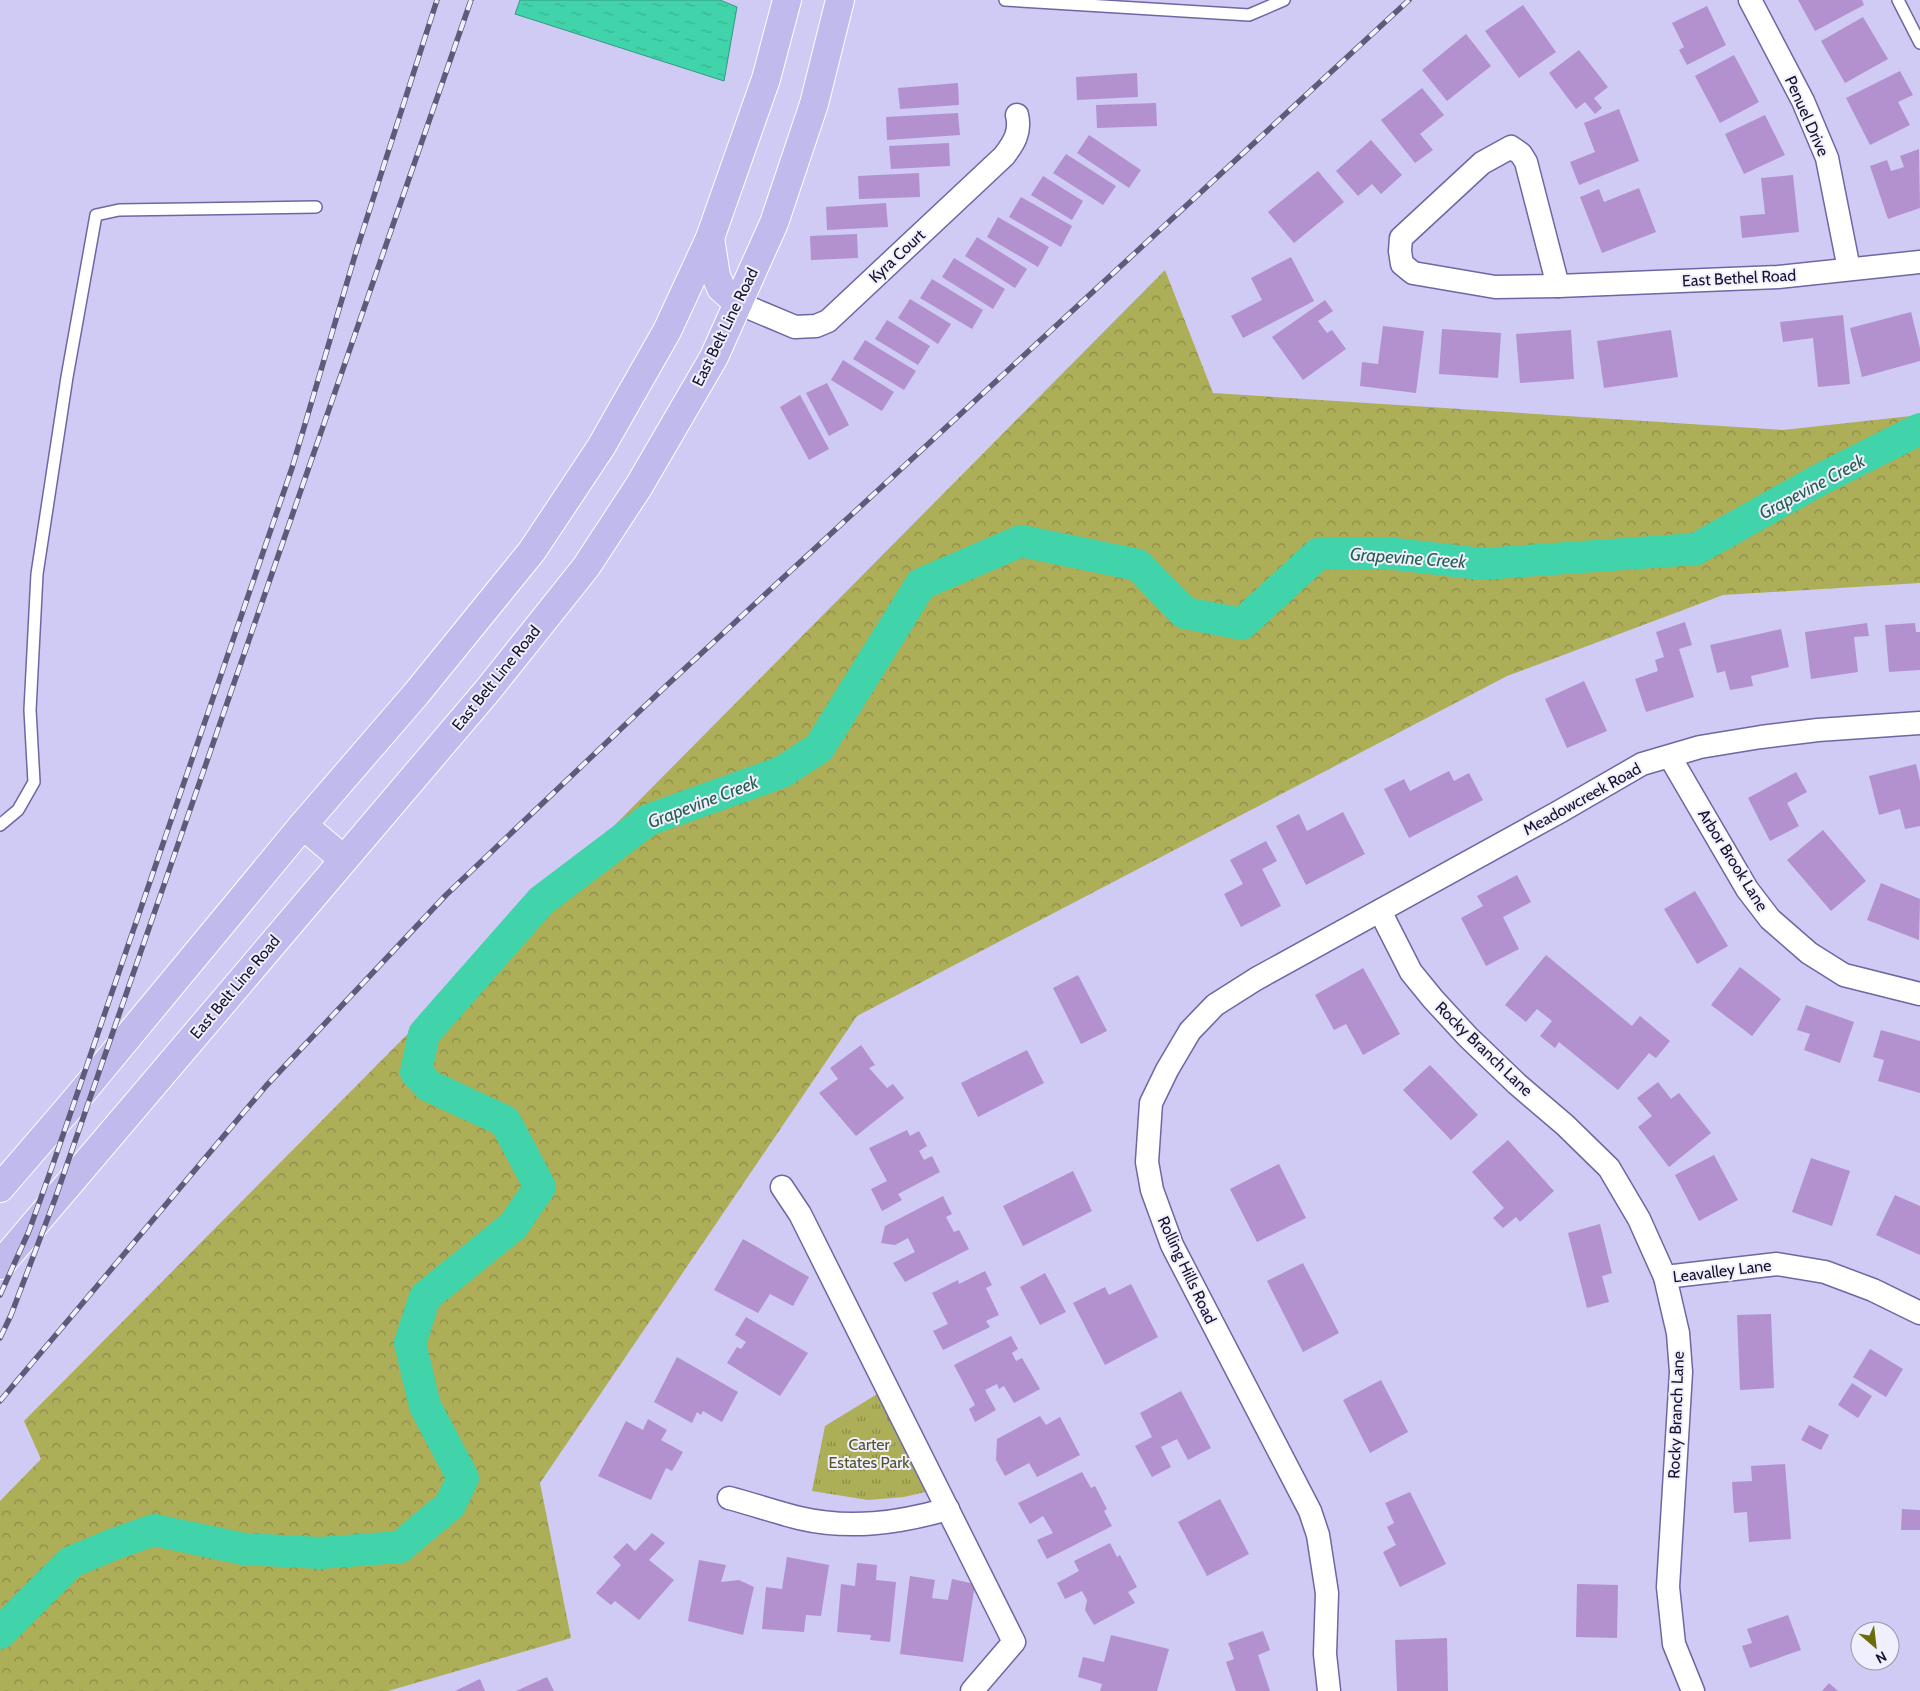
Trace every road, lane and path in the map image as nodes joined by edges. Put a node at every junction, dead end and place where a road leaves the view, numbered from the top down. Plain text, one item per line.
1 (787, 0) edge
2 (840, 0) edge
3 (1004, 0) edge
4 (1284, 0) edge
5 (1750, 0) edge
6 (1898, 0) edge
7 (1920, 43) edge
8 (1017, 115) dead end
9 (316, 207) dead end
10 (710, 238) junction
11 (1920, 262) edge
12 (1850, 269) junction
13 (1558, 286) junction
14 (738, 303) junction
15 (1920, 723) edge
16 (1670, 757) junction
17 (0, 825) edge
18 (303, 825) junction
19 (343, 859) junction
20 (1380, 911) junction
21 (1920, 994) edge
22 (782, 1187) dead end
23 (0, 1188) edge
24 (0, 1265) edge
25 (1665, 1278) junction
26 (1920, 1313) edge
27 (729, 1498) dead end
28 (948, 1509) junction
29 (972, 1691) edge
30 (1329, 1691) edge
31 (1693, 1691) edge

1 - 10 main road
2 - 14 main road, East Belt Line Road
3 - 4 lane
5 - 12 street, Penuel Drive
6 - 7 lane
8 - 14 street, Kyra Court
9 - 17 lane
10 - 14 main road
10 - 18 main road
11 - 12 street, East Bethel Road
12 - 13 street, East Bethel Road
13 - 13 street, East Bethel Road
14 - 19 main road, East Belt Line Road
15 - 16 street, Meadowcreek Road
16 - 20 street, Meadowcreek Road
16 - 21 street, Arbor Brook Lane
18 - 19 main road
18 - 23 main road
19 - 24 main road, East Belt Line Road
20 - 25 street, Rocky Branch Lane
20 - 30 street, Rolling Hills Road
22 - 28 street
25 - 26 street, Leavalley Lane
25 - 31 street, Rocky Branch Lane
27 - 28 street
28 - 29 street

